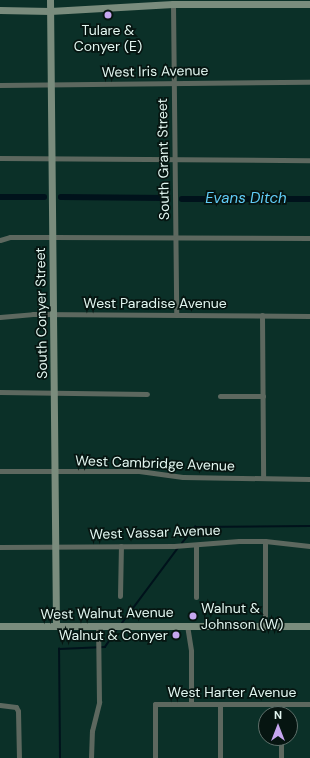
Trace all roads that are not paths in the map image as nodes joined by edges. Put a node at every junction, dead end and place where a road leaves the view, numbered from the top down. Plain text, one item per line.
1 (50, 0) edge
2 (173, 4) junction
3 (310, 4) edge
4 (0, 10) edge
5 (50, 10) junction
6 (174, 82) junction
7 (310, 82) edge
8 (0, 85) edge
9 (52, 85) junction
10 (0, 158) edge
11 (53, 159) junction
12 (175, 160) junction
13 (310, 160) edge
14 (53, 237) junction
15 (176, 237) junction
16 (310, 238) edge
17 (0, 240) edge
18 (54, 314) junction
19 (176, 315) junction
20 (262, 316) junction
21 (310, 316) edge
22 (0, 318) edge
23 (0, 392) edge
24 (55, 392) junction
25 (147, 394) dead end
26 (220, 396) dead end
27 (262, 396) junction
28 (0, 471) edge
29 (56, 471) junction
30 (263, 478) junction
31 (310, 479) edge
32 (265, 541) junction
33 (196, 545) junction
34 (121, 546) junction
35 (310, 546) edge
36 (0, 547) edge
37 (56, 548) junction
38 (120, 596) dead end
39 (196, 597) dead end
40 (98, 625) junction
41 (186, 625) junction
42 (265, 625) junction
43 (0, 626) edge
44 (56, 626) junction
45 (310, 626) edge
46 (191, 703) junction
47 (220, 704) junction
48 (280, 704) joint
49 (310, 704) edge
50 (0, 705) edge
51 (280, 746) edge
52 (19, 758) edge
53 (91, 758) edge
54 (155, 758) edge
55 (220, 758) edge
56 (281, 758) edge

1 - 5 street, South Conyer Street
2 - 3 street
2 - 5 street
2 - 6 street, South Grant Street
4 - 5 street
5 - 9 street, South Conyer Street
6 - 7 street, West Iris Avenue
6 - 9 street, West Iris Avenue
6 - 12 street, South Grant Street
8 - 9 street, West Iris Avenue
9 - 11 street, South Conyer Street
10 - 11 street
11 - 12 street
11 - 14 street, South Conyer Street
12 - 13 street
12 - 15 street, South Grant Street
14 - 15 street
14 - 17 street
14 - 18 street, South Conyer Street
15 - 16 street
15 - 19 street, South Grant Street
18 - 19 street, West Paradise Avenue
18 - 22 street, West Paradise Avenue
18 - 24 street, South Conyer Street
19 - 20 street, West Paradise Avenue
20 - 21 street, West Paradise Avenue
20 - 27 street
23 - 24 street
24 - 25 street
24 - 29 street, South Conyer Street
26 - 27 street
27 - 30 street
28 - 29 street, West Cambridge Avenue
29 - 30 street, West Cambridge Avenue
29 - 37 street, South Conyer Street
30 - 31 street, West Cambridge Avenue
32 - 33 street, West Vassar Avenue
32 - 35 street, West Vassar Avenue
32 - 42 street
33 - 34 street, West Vassar Avenue
33 - 39 street
34 - 37 street, West Vassar Avenue
34 - 38 street
36 - 37 street, West Vassar Avenue
37 - 44 street, South Conyer Street
40 - 41 street, West Walnut Avenue
40 - 44 street, West Walnut Avenue
40 - 53 street
41 - 42 street, West Walnut Avenue
41 - 46 street
42 - 45 street, West Walnut Avenue
43 - 44 street, West Walnut Avenue
46 - 47 street, West Harter Avenue
46 - 54 street, West Harter Avenue
47 - 48 street, West Harter Avenue
47 - 55 street
48 - 49 street, West Harter Avenue
50 - 52 street
51 - 56 street

